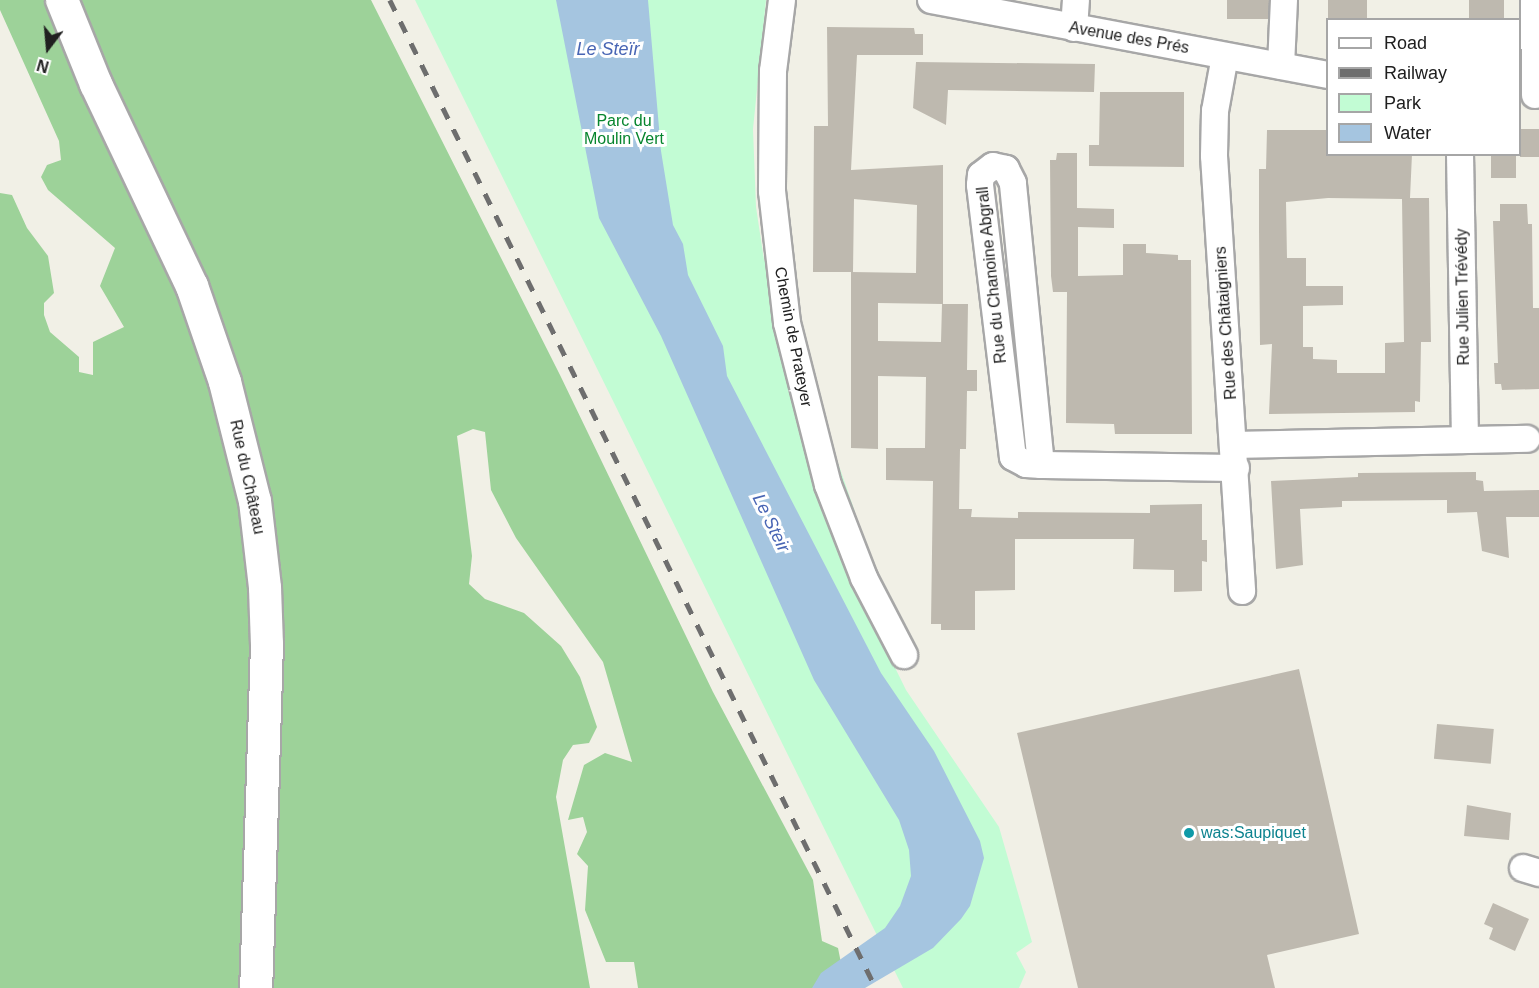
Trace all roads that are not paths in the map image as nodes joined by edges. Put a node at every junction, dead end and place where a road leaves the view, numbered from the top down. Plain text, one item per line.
1 (62, 0) edge
2 (782, 0) edge
3 (931, 0) edge
4 (1076, 0) edge
5 (1284, 0) edge
6 (1534, 0) edge
7 (1074, 28) junction
8 (1225, 56) junction
9 (1281, 66) junction
10 (1326, 75) edge
11 (1531, 95) edge
12 (1460, 156) edge
13 (1527, 439) dead end
14 (1465, 440) junction
15 (1235, 456) junction
16 (1041, 465) junction
17 (1242, 591) dead end
18 (904, 655) dead end
19 (256, 988) edge

1 - 19 street, Rue du Château
2 - 18 street, Chemin de Prateyer
3 - 7 street, Avenue des Prés
4 - 7 street
5 - 9 street
6 - 11 street
7 - 8 street, Avenue des Prés
8 - 9 street, Avenue des Prés
8 - 15 street, Rue des Châtaigniers
9 - 10 street, Avenue des Prés
12 - 14 street, Rue Julien Trévédy
13 - 14 street
14 - 15 street
15 - 16 street, Rue du Chanoine Abgrall
15 - 17 street, Rue des Châtaigniers
16 - 16 street, Rue du Chanoine Abgrall

